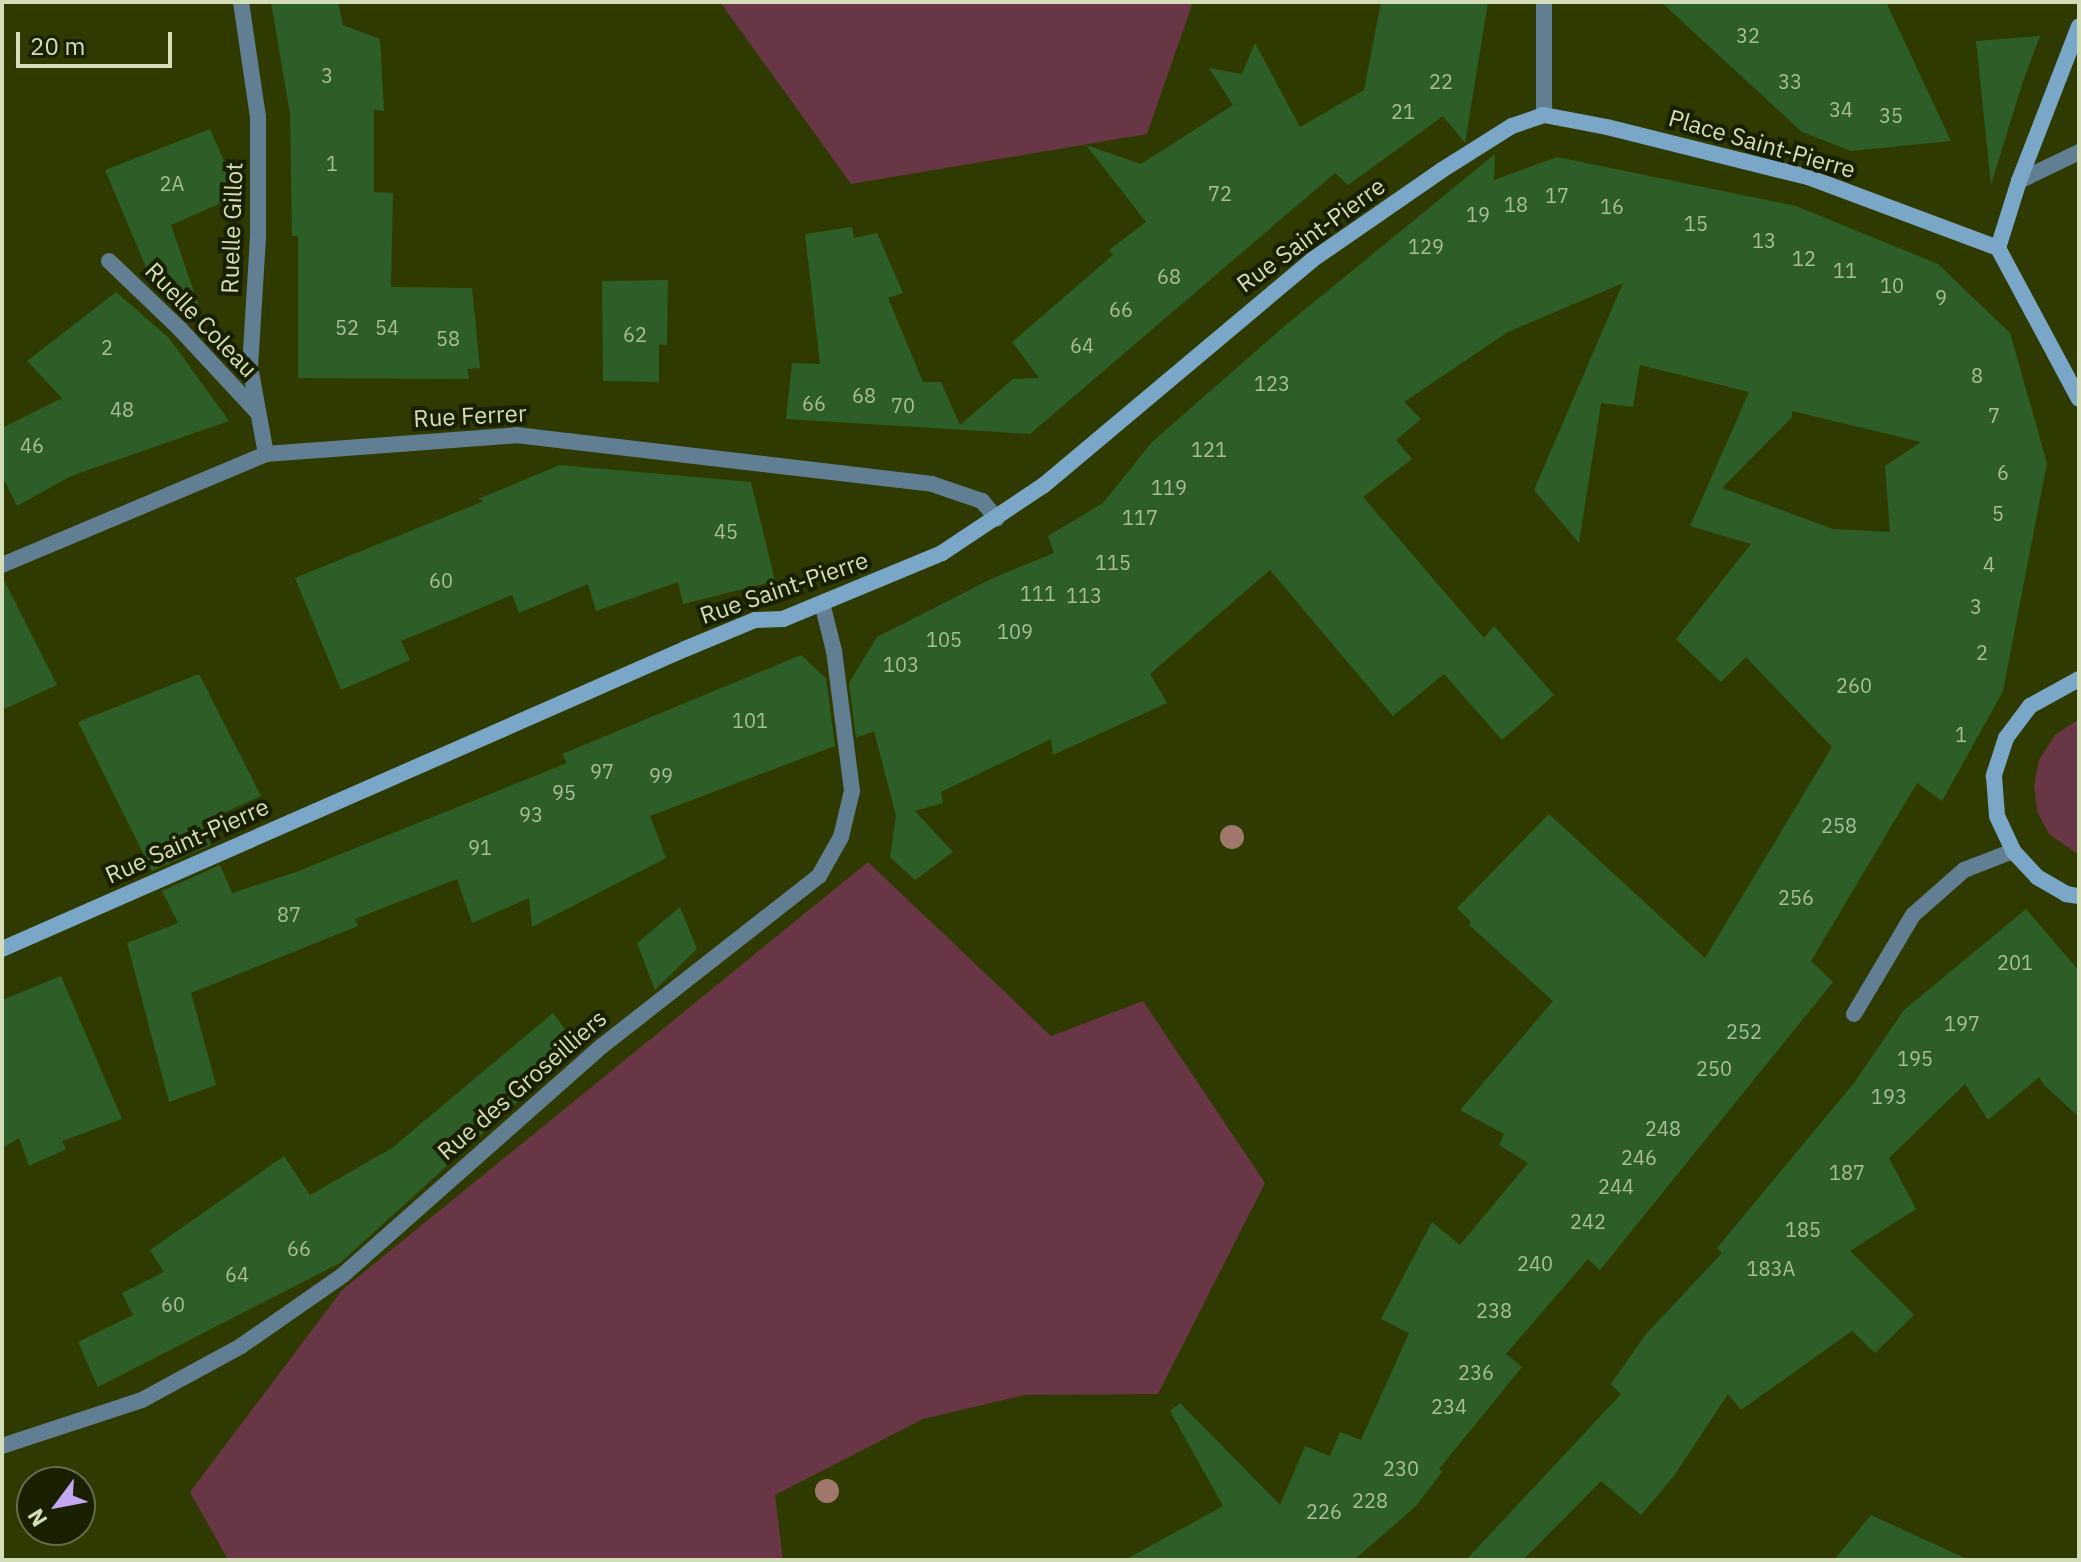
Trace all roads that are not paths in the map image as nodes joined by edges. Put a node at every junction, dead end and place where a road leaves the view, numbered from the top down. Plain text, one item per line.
1 (241, 2) edge
2 (1544, 2) edge
3 (2079, 26) edge
4 (1544, 115) junction
5 (2079, 152) edge
6 (2019, 181) junction
7 (1998, 248) junction
8 (109, 261) dead end
9 (2079, 399) edge
10 (259, 414) junction
11 (266, 454) junction
12 (997, 519) junction
13 (2, 565) edge
14 (822, 603) junction
15 (2079, 679) edge
16 (2013, 851) junction
17 (2079, 896) edge
18 (2, 949) edge
19 (1854, 1014) dead end
20 (2, 1446) edge

1 - 10 street, Ruelle Gillot
2 - 4 street
3 - 6 street
4 - 7 street, Place Saint-Pierre
4 - 12 street, Rue Saint-Pierre
5 - 6 street
6 - 7 street
7 - 9 street
8 - 10 street, Ruelle Coleau
10 - 11 street, Ruelle Gillot
11 - 12 street, Rue Ferrer
11 - 13 street, Rue Ferrer
12 - 14 street, Rue Saint-Pierre
14 - 18 street, Rue Saint-Pierre
14 - 20 street, Rue des Groseilliers
15 - 16 street
16 - 17 street
16 - 19 street

